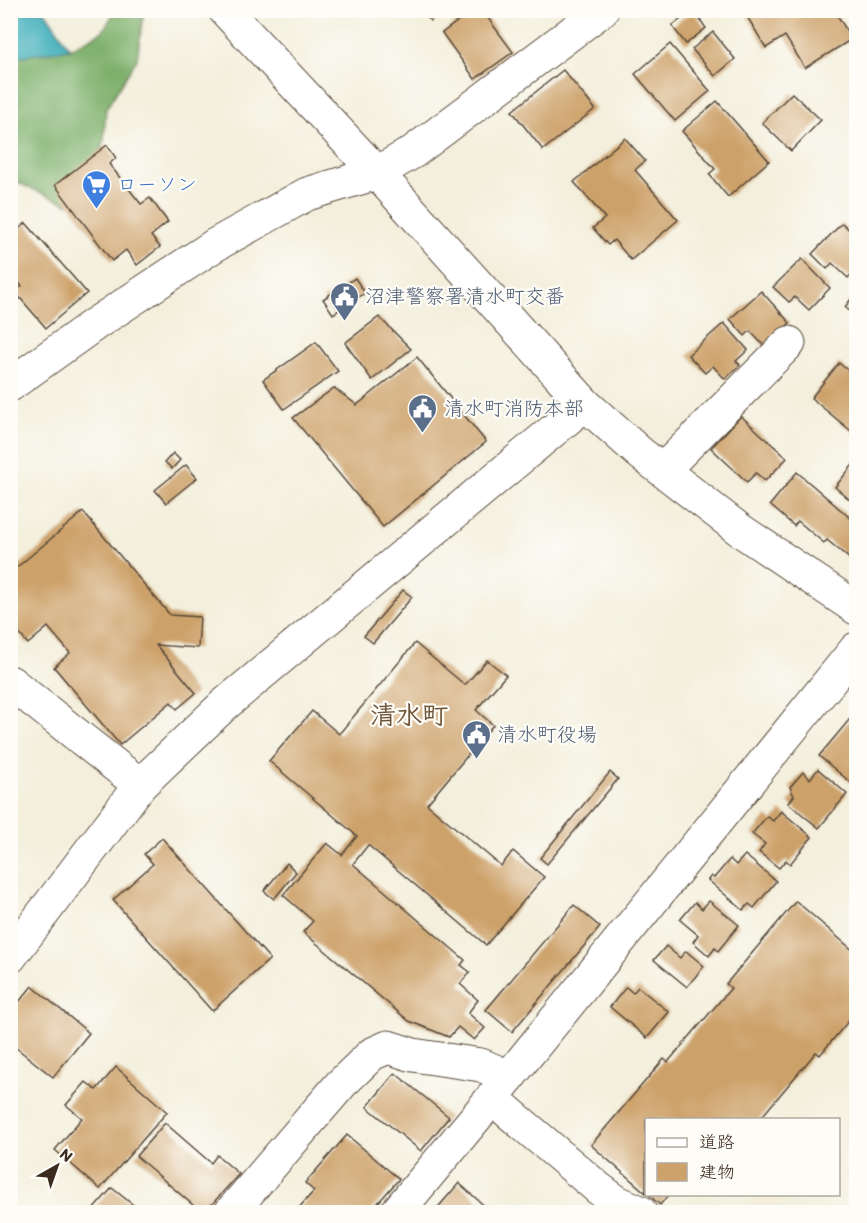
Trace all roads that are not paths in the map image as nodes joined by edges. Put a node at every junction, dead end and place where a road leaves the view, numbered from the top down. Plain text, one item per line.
1 (225, 10) edge
2 (602, 10) edge
3 (377, 173) junction
4 (789, 343) dead end
5 (10, 385) edge
6 (585, 404) junction
7 (663, 470) junction
8 (856, 608) edge
9 (856, 649) edge
10 (10, 682) edge
11 (140, 785) junction
12 (10, 957) edge
13 (500, 1087) junction
14 (231, 1212) edge
15 (397, 1212) edge
16 (640, 1212) edge

1 - 3 street
2 - 3 street
3 - 5 street
3 - 6 street
4 - 7 street
6 - 7 street
6 - 11 street
7 - 8 street
9 - 13 street
10 - 11 street
11 - 12 street
13 - 14 street
13 - 15 street
13 - 16 street

